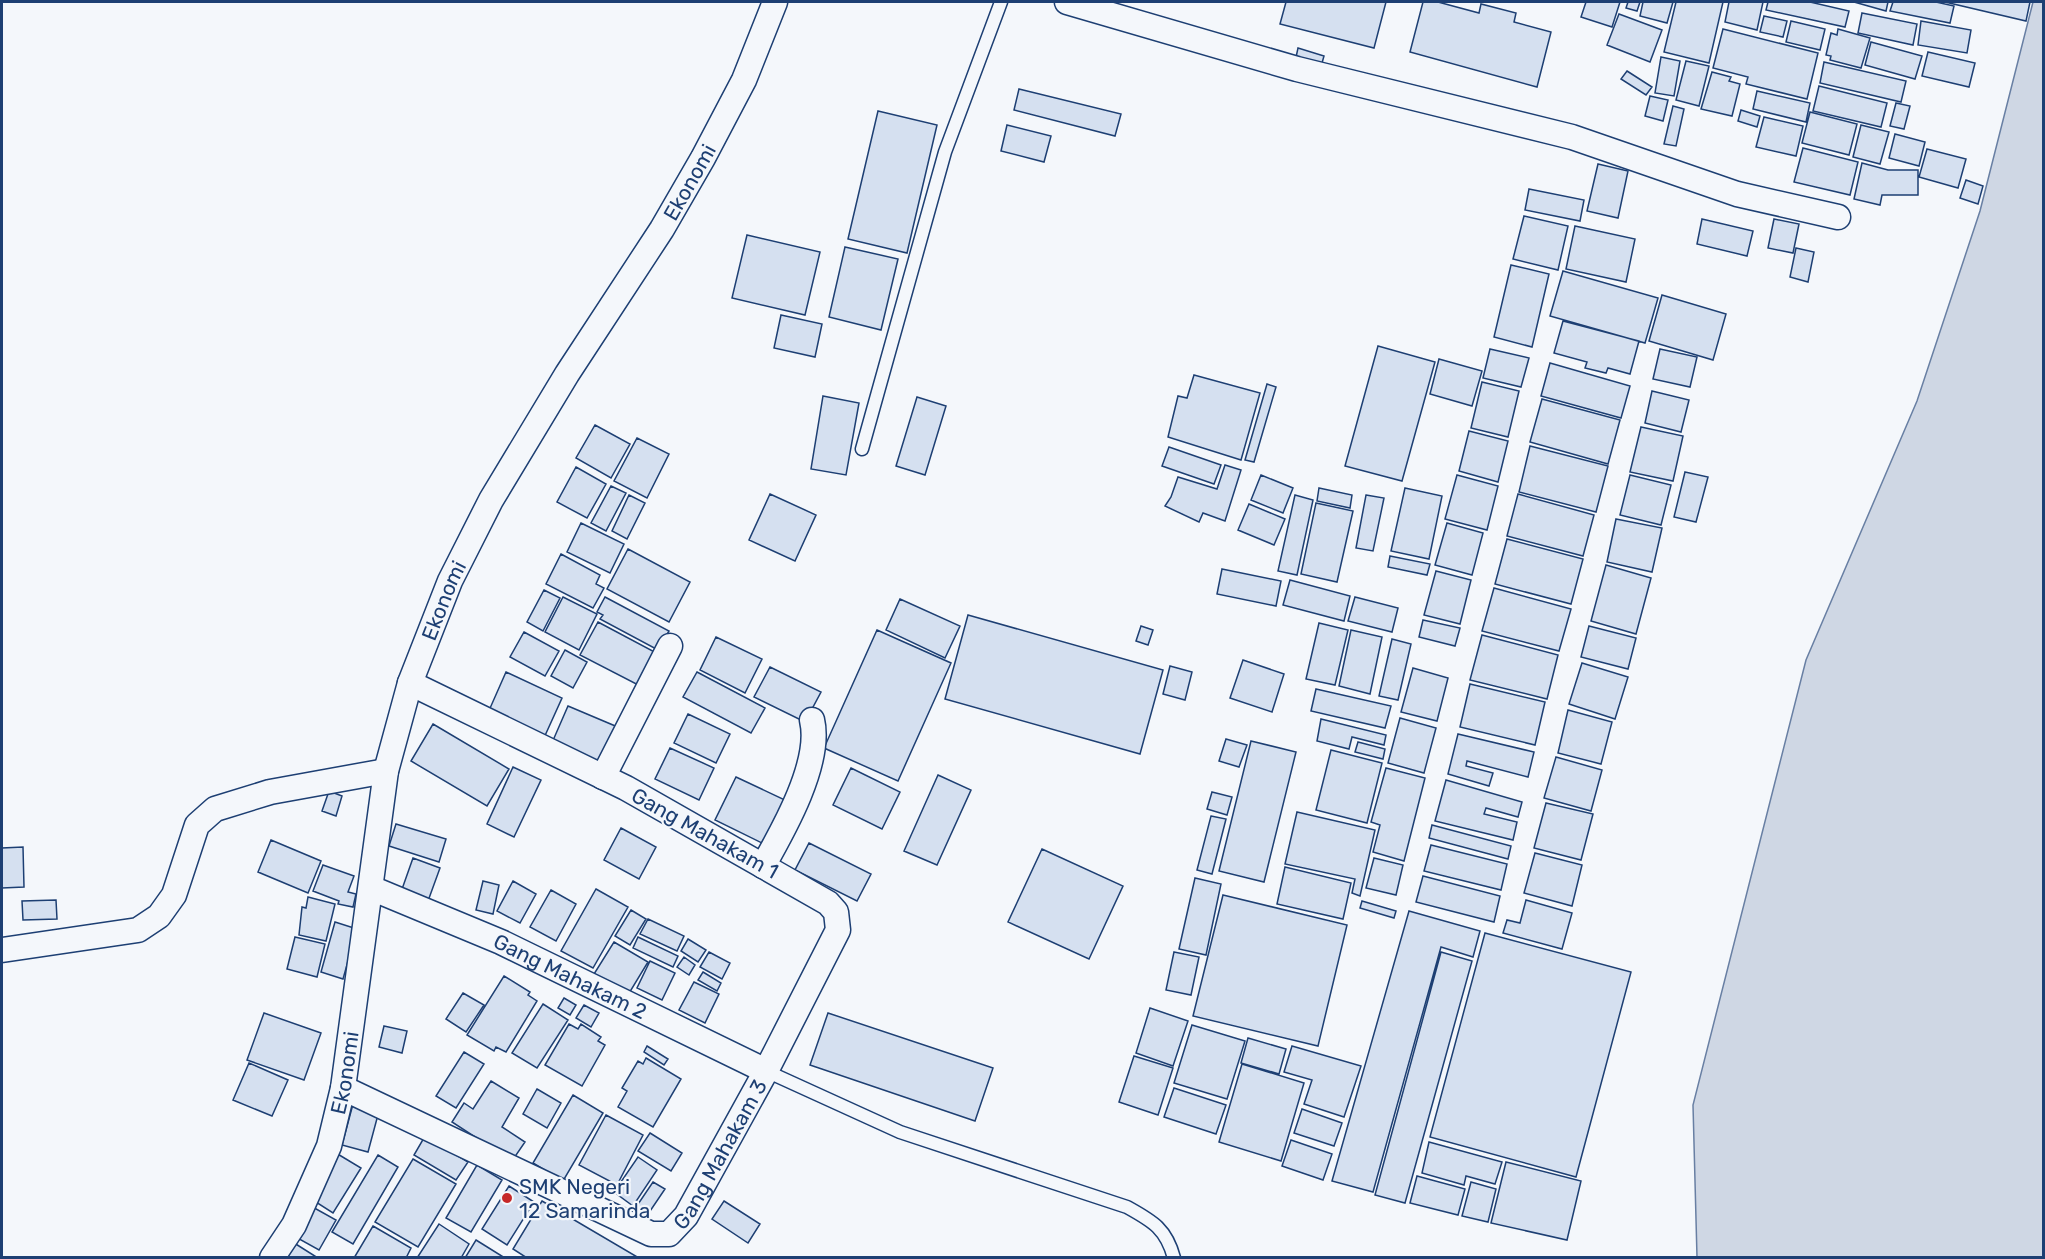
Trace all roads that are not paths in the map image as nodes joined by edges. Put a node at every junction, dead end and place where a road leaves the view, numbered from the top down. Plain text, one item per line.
1 (775, 2) edge
2 (1001, 2) edge
3 (1067, 2) edge
4 (1838, 217) dead end
5 (862, 448) dead end
6 (670, 646) dead end
7 (410, 682) junction
8 (812, 720) dead end
9 (386, 771) junction
10 (603, 777) junction
11 (764, 866) junction
12 (371, 888) junction
13 (2, 950) edge
14 (766, 1071) junction
15 (343, 1088) junction
16 (272, 1257) edge
17 (1174, 1257) edge

1 - 7 street, Ekonomi
2 - 5 lane
3 - 4 street
6 - 10 street
7 - 9 street, Ekonomi
7 - 10 street, Gang Mahakam 1
8 - 11 street
9 - 12 street, Ekonomi
9 - 13 street
10 - 11 street, Gang Mahakam 1
11 - 14 street, Gang Mahakam 1
12 - 14 street, Gang Mahakam 2
12 - 15 street, Ekonomi
14 - 15 street, Gang Mahakam 3
14 - 17 lane
15 - 16 street, Ekonomi

